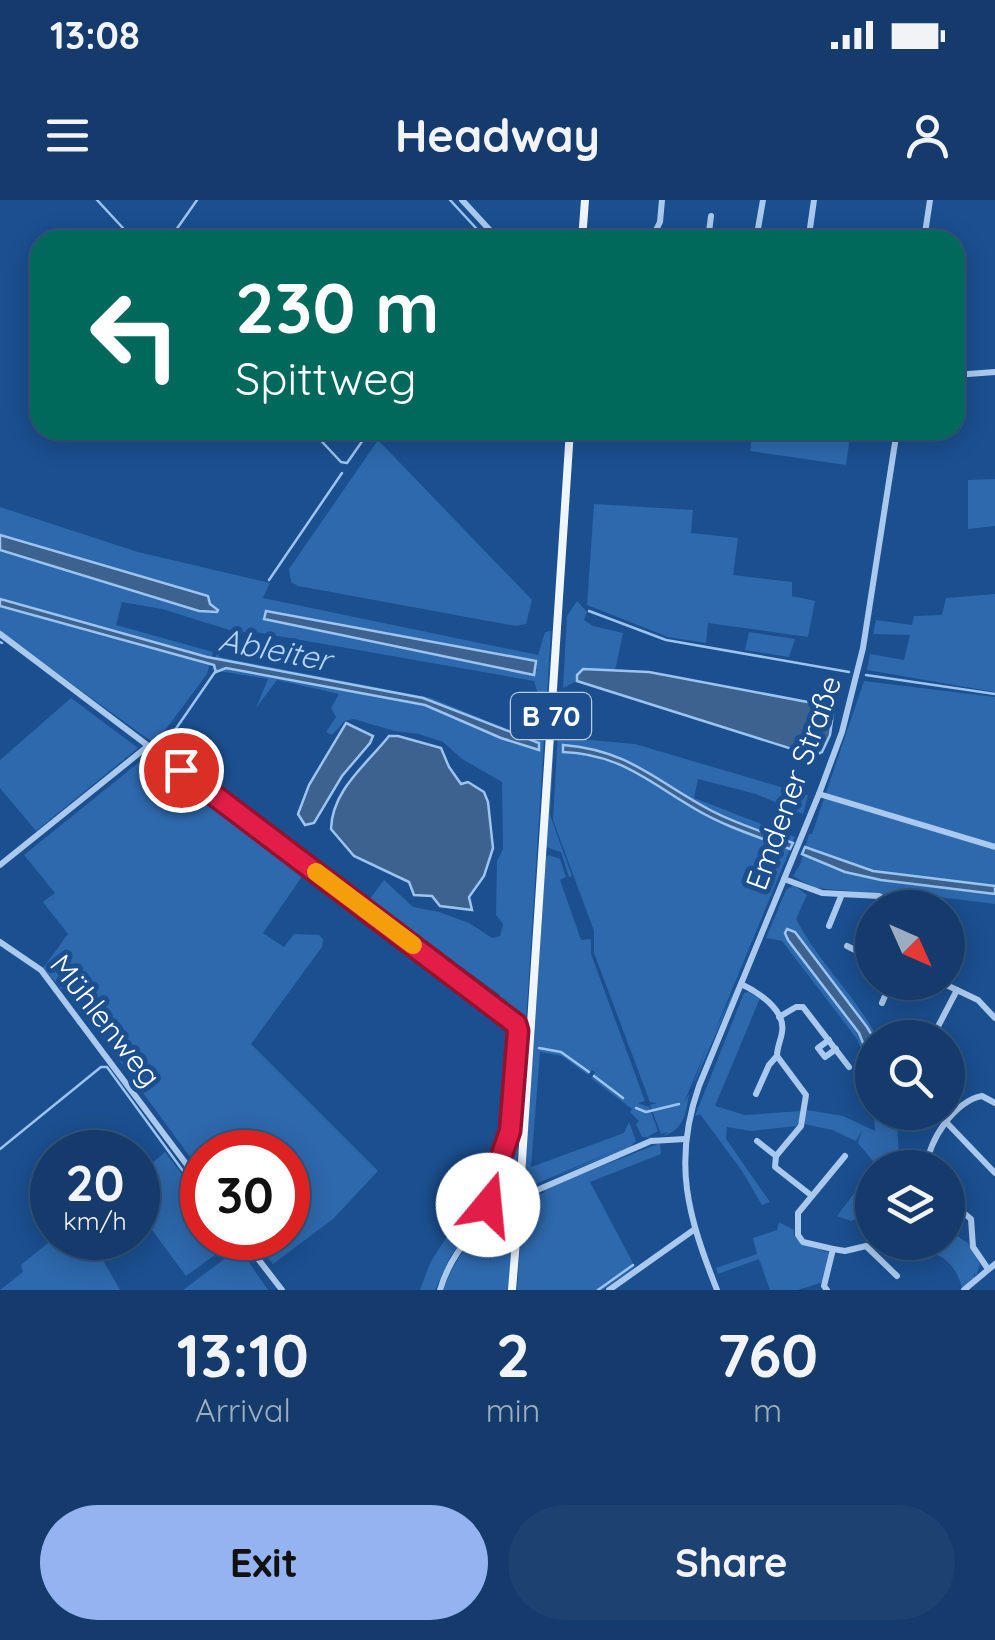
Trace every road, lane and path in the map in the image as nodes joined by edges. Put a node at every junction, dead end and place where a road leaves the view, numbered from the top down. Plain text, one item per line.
1 (462, 200) edge
2 (585, 200) edge
3 (662, 200) edge
4 (763, 200) edge
5 (814, 200) edge
6 (930, 200) edge
7 (711, 216) dead end
8 (810, 228) dead end
9 (489, 230) edge
10 (583, 230) edge
11 (656, 230) edge
12 (705, 230) edge
13 (758, 230) edge
14 (926, 230) edge
15 (995, 372) edge
16 (965, 374) edge
17 (569, 440) edge
18 (896, 440) edge
19 (0, 634) edge
20 (148, 746) junction
21 (819, 794) junction
22 (995, 847) edge
23 (0, 864) edge
24 (784, 880) junction
25 (842, 894) junction
26 (855, 895) edge
27 (829, 926) dead end
28 (0, 942) edge
29 (847, 946) dead end
30 (855, 950) edge
31 (741, 984) junction
32 (965, 994) edge
33 (883, 1000) edge
34 (882, 1003) dead end
35 (990, 1005) edge
36 (779, 1017) junction
37 (995, 1018) edge
38 (829, 1040) junction
39 (836, 1048) junction
40 (777, 1056) junction
41 (850, 1067) dead end
42 (756, 1094) dead end
43 (995, 1103) edge
44 (965, 1105) edge
45 (954, 1130) edge
46 (685, 1139) junction
47 (757, 1141) dead end
48 (180, 1155) edge
49 (776, 1156) junction
50 (845, 1156) dead end
51 (995, 1173) edge
52 (524, 1192) junction
53 (812, 1196) junction
54 (514, 1204) junction
55 (493, 1214) junction
56 (965, 1214) edge
57 (695, 1230) junction
58 (833, 1250) junction
59 (259, 1260) edge
60 (992, 1266) edge
61 (897, 1276) dead end
62 (969, 1286) edge
63 (282, 1290) edge
64 (440, 1290) edge
65 (512, 1290) edge
66 (608, 1290) edge
67 (717, 1290) edge
68 (827, 1290) edge

1 - 9 street
2 - 10 main road
3 - 11 street
4 - 13 street
5 - 8 street
6 - 14 street
7 - 12 street
15 - 16 street
17 - 52 main road, B 70
18 - 21 street, Emdener Straße
19 - 20 street
20 - 23 street
20 - 55 street
21 - 22 street
21 - 24 street, Emdener Straße
24 - 25 street
24 - 31 street, Emdener Straße
25 - 26 street
25 - 27 street
28 - 48 street, Mühlenweg
29 - 30 street
31 - 36 street
31 - 46 street, Emdener Straße
32 - 35 street
33 - 34 street
35 - 37 street
36 - 38 street
36 - 40 street
38 - 39 street
38 - 39 street
39 - 41 street
40 - 42 street
40 - 49 street
43 - 44 street
45 - 51 street
46 - 52 street
46 - 57 street, Emdener Straße
47 - 49 street
49 - 53 street
50 - 53 street
52 - 54 street, bridge
53 - 58 street
54 - 55 street
54 - 65 main road
55 - 64 street
56 - 60 street
57 - 66 street
57 - 67 street, Emdener Straße
58 - 61 street
58 - 68 street
59 - 63 street
60 - 62 street

